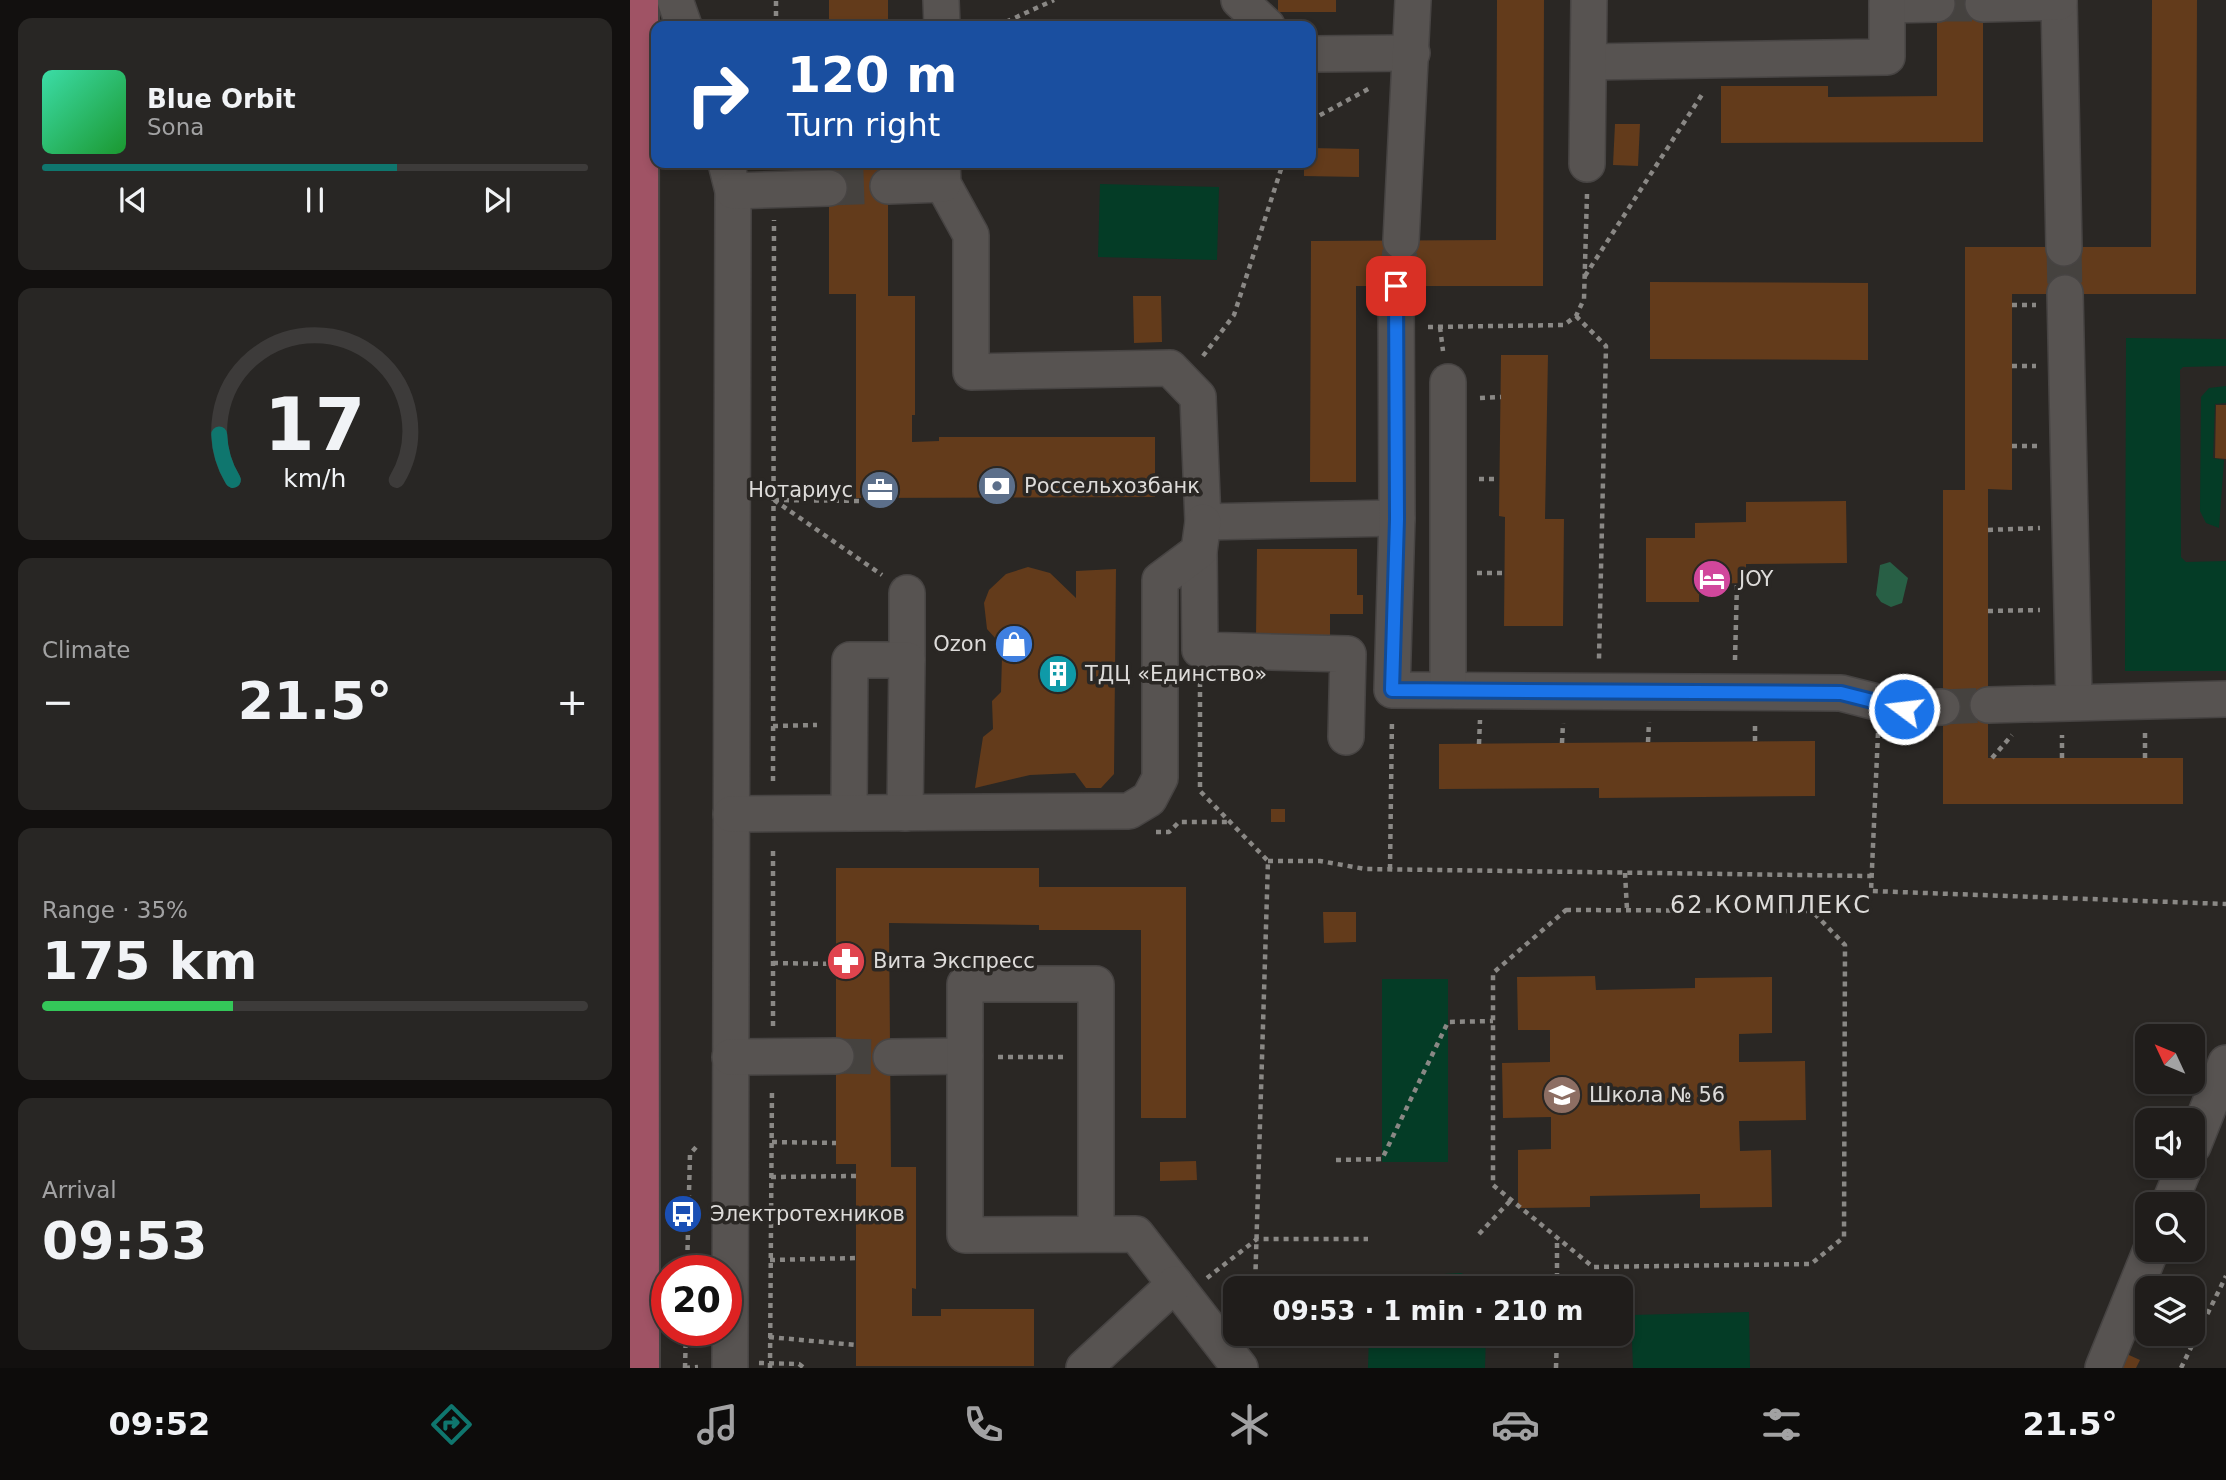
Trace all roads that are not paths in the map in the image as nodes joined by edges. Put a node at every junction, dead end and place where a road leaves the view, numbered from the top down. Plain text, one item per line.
1 (639, 0) edge
2 (675, 0) edge
3 (941, 0) edge
4 (1239, 0) edge
5 (1413, 0) edge
6 (1589, 0) edge
7 (2059, 1) edge
8 (1887, 2) edge
9 (1937, 4) dead end
10 (1983, 4) dead end
11 (682, 21) edge
12 (942, 21) edge
13 (1262, 21) edge
14 (1316, 54) edge
15 (1411, 59) junction
16 (1589, 62) junction
17 (1587, 164) road end
18 (943, 173) edge
19 (729, 177) edge
20 (888, 186) tunnel mouth
21 (829, 188) tunnel mouth
22 (1401, 241) tunnel mouth
23 (2064, 248) tunnel mouth
24 (1396, 286) tunnel mouth
25 (2065, 293) tunnel mouth
26 (1448, 382) dead end
27 (1397, 519) junction
28 (1201, 536) junction
29 (907, 593) road end
30 (907, 660) junction
31 (1448, 690) junction
32 (2226, 699) edge
33 (2074, 701) junction
34 (1988, 705) tunnel mouth
35 (1942, 708) tunnel mouth
36 (1346, 737) dead end
37 (849, 813) junction
38 (905, 813) junction
39 (731, 814) junction
40 (836, 1056) tunnel mouth
41 (965, 1056) junction
42 (730, 1057) junction
43 (891, 1057) tunnel mouth
44 (2226, 1063) edge
45 (2205, 1116) edge
46 (1096, 1234) junction
47 (2146, 1262) edge
48 (1180, 1290) junction
49 (640, 1368) edge
50 (730, 1368) edge
51 (1084, 1368) edge
52 (1240, 1368) edge
53 (2103, 1368) edge

1 - 49 main road
2 - 11 street
3 - 12 street
4 - 13 street
5 - 15 street
6 - 16 street
7 - 10 street
7 - 23 street
8 - 9 street
8 - 16 street
14 - 15 street
15 - 22 street
16 - 17 street
18 - 20 street
18 - 28 street
19 - 21 street
19 - 39 street
24 - 27 street
25 - 33 street
26 - 31 street
27 - 28 street
27 - 31 street
28 - 36 street
28 - 38 street
29 - 30 street
30 - 37 street
30 - 38 street
31 - 35 street
32 - 33 street
33 - 34 street
37 - 38 street
37 - 39 street
39 - 42 street
40 - 42 street
41 - 43 street
41 - 46 street
41 - 46 street
42 - 50 street
44 - 45 street
46 - 48 street
47 - 53 street
48 - 51 street
48 - 52 street

